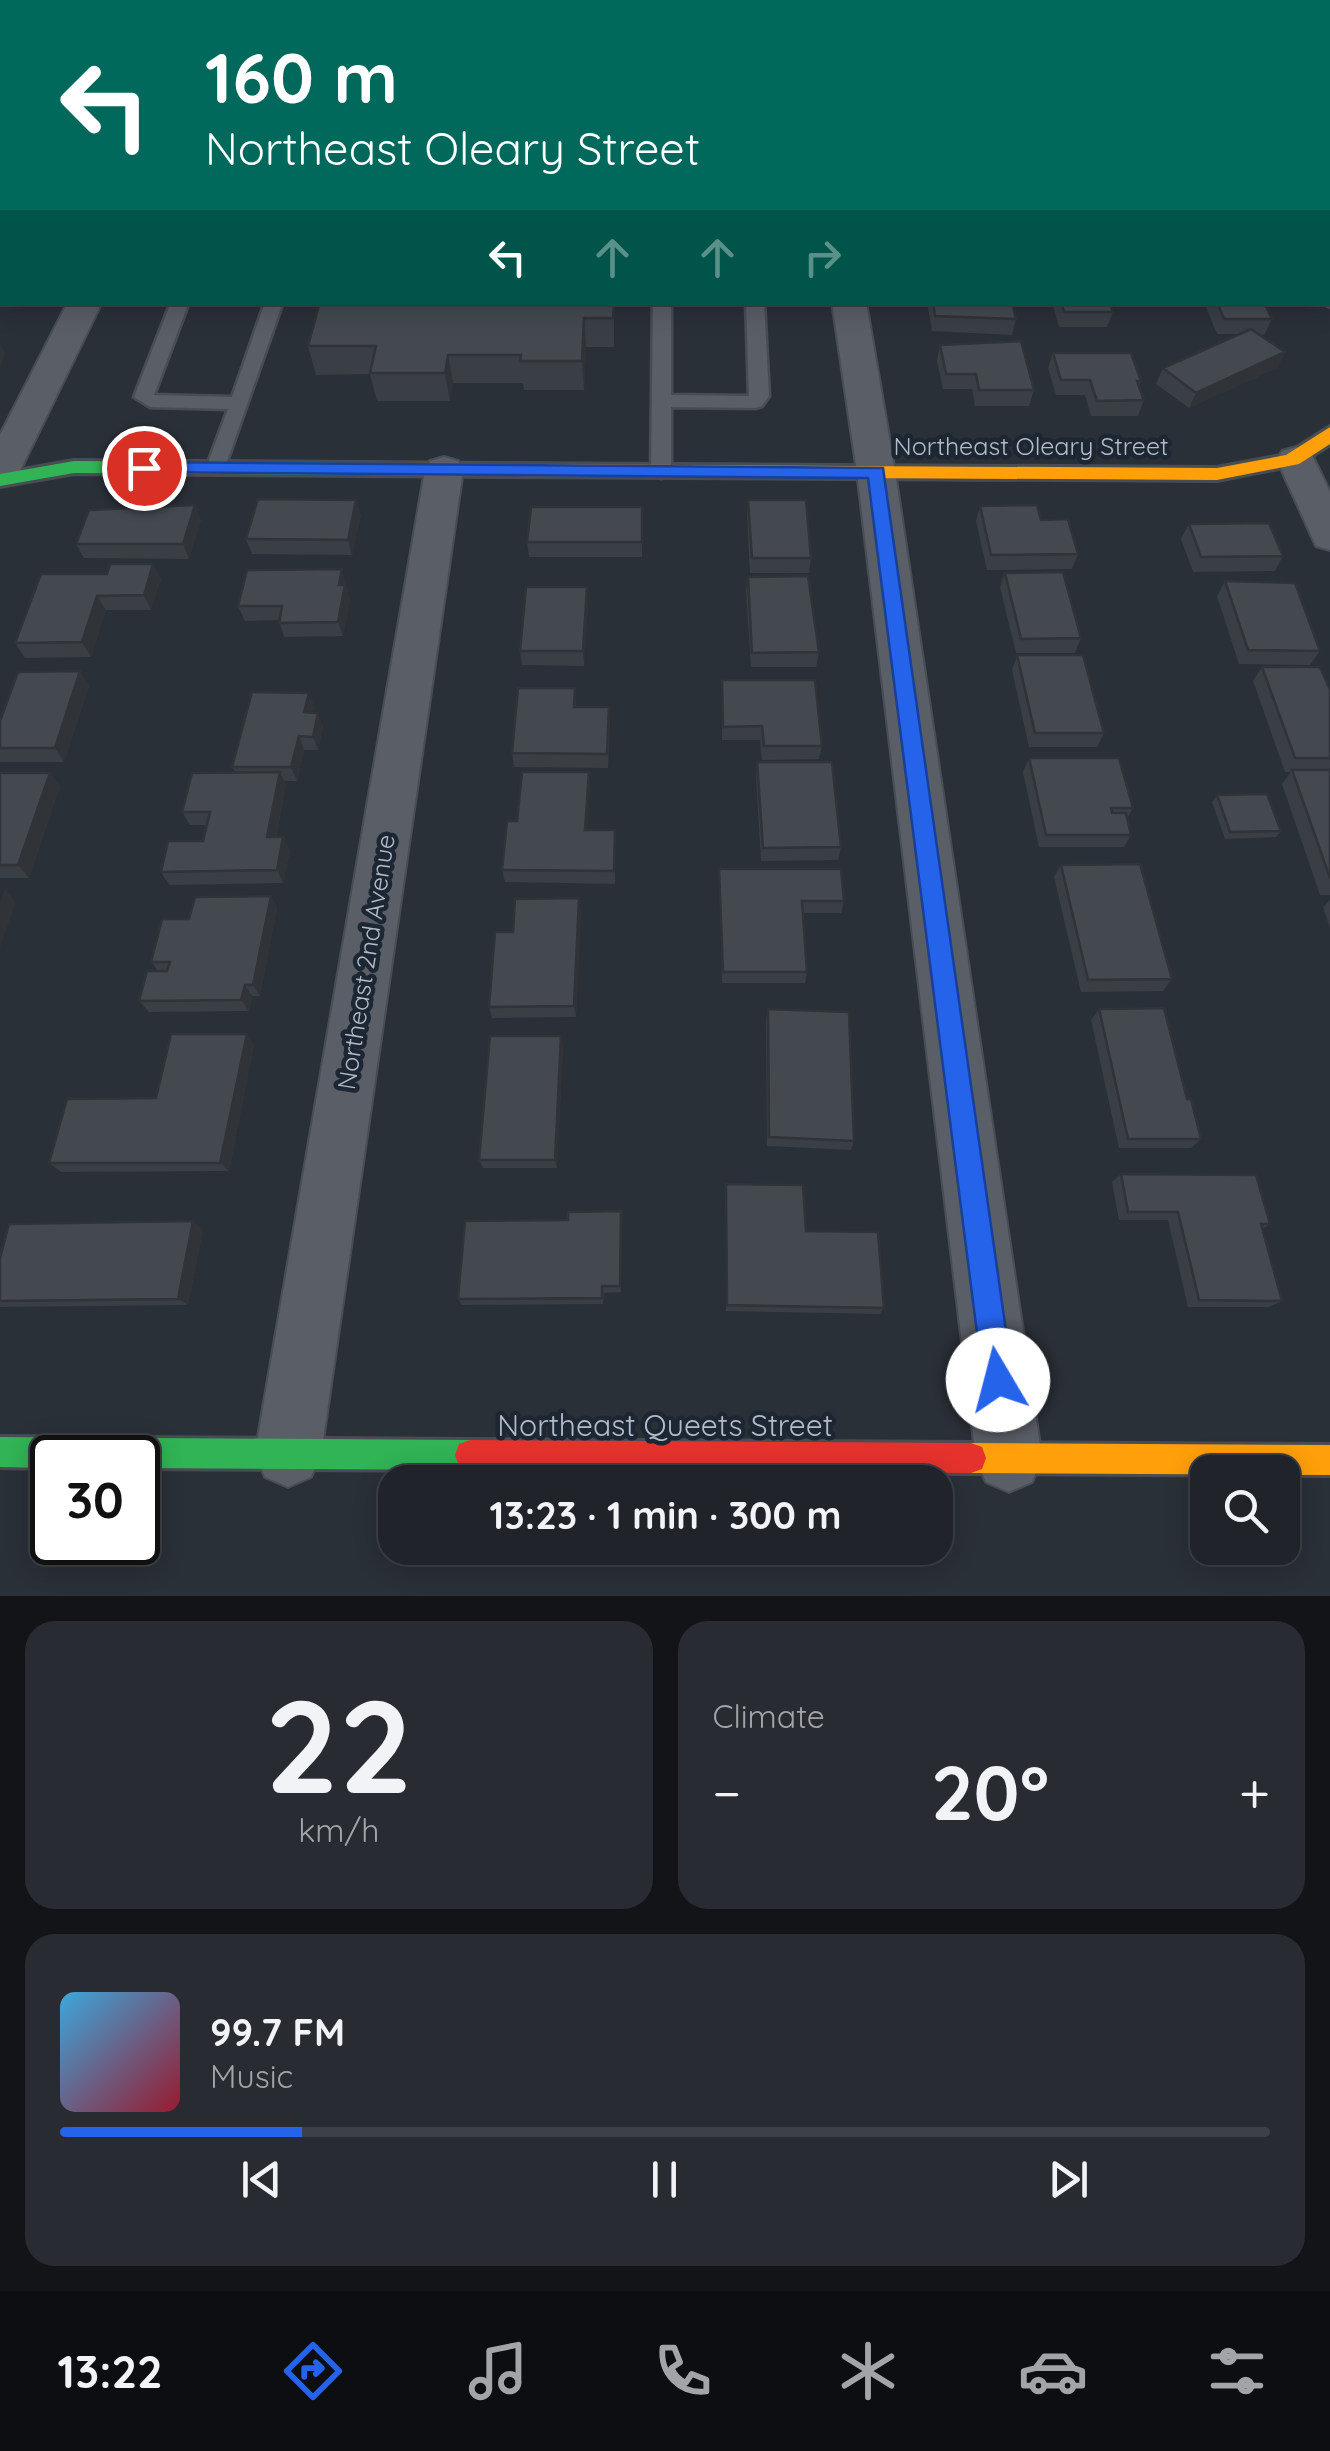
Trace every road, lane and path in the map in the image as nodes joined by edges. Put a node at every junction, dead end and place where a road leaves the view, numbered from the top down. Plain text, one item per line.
1 (84, 305) edge
2 (179, 305) edge
3 (273, 305) edge
4 (662, 305) edge
5 (755, 305) edge
6 (849, 305) edge
7 (661, 402) junction
8 (240, 403) junction
9 (1330, 433) edge
10 (1296, 460) junction
11 (216, 468) junction
12 (444, 470) junction
13 (661, 471) junction
14 (876, 472) junction
15 (0, 473) edge
16 (0, 480) edge
17 (1330, 536) edge
18 (0, 1452) edge
19 (288, 1454) junction
20 (1009, 1458) junction
21 (1330, 1460) edge

1 - 15 street
2 - 8 lane
3 - 8 lane
4 - 7 lane
5 - 7 lane
6 - 14 street
7 - 13 lane
8 - 11 lane
9 - 10 street, Northeast Oleary Street
10 - 14 street, Northeast Oleary Street
10 - 17 street
11 - 12 street, Northeast Oleary Street
11 - 16 street, Northeast Oleary Street
12 - 13 street, Northeast Oleary Street
12 - 19 street, Northeast 2nd Avenue
13 - 14 street, Northeast Oleary Street
14 - 20 street
18 - 19 street, Northeast Queets Street
19 - 20 street, Northeast Queets Street
20 - 21 street, Northeast Queets Street

